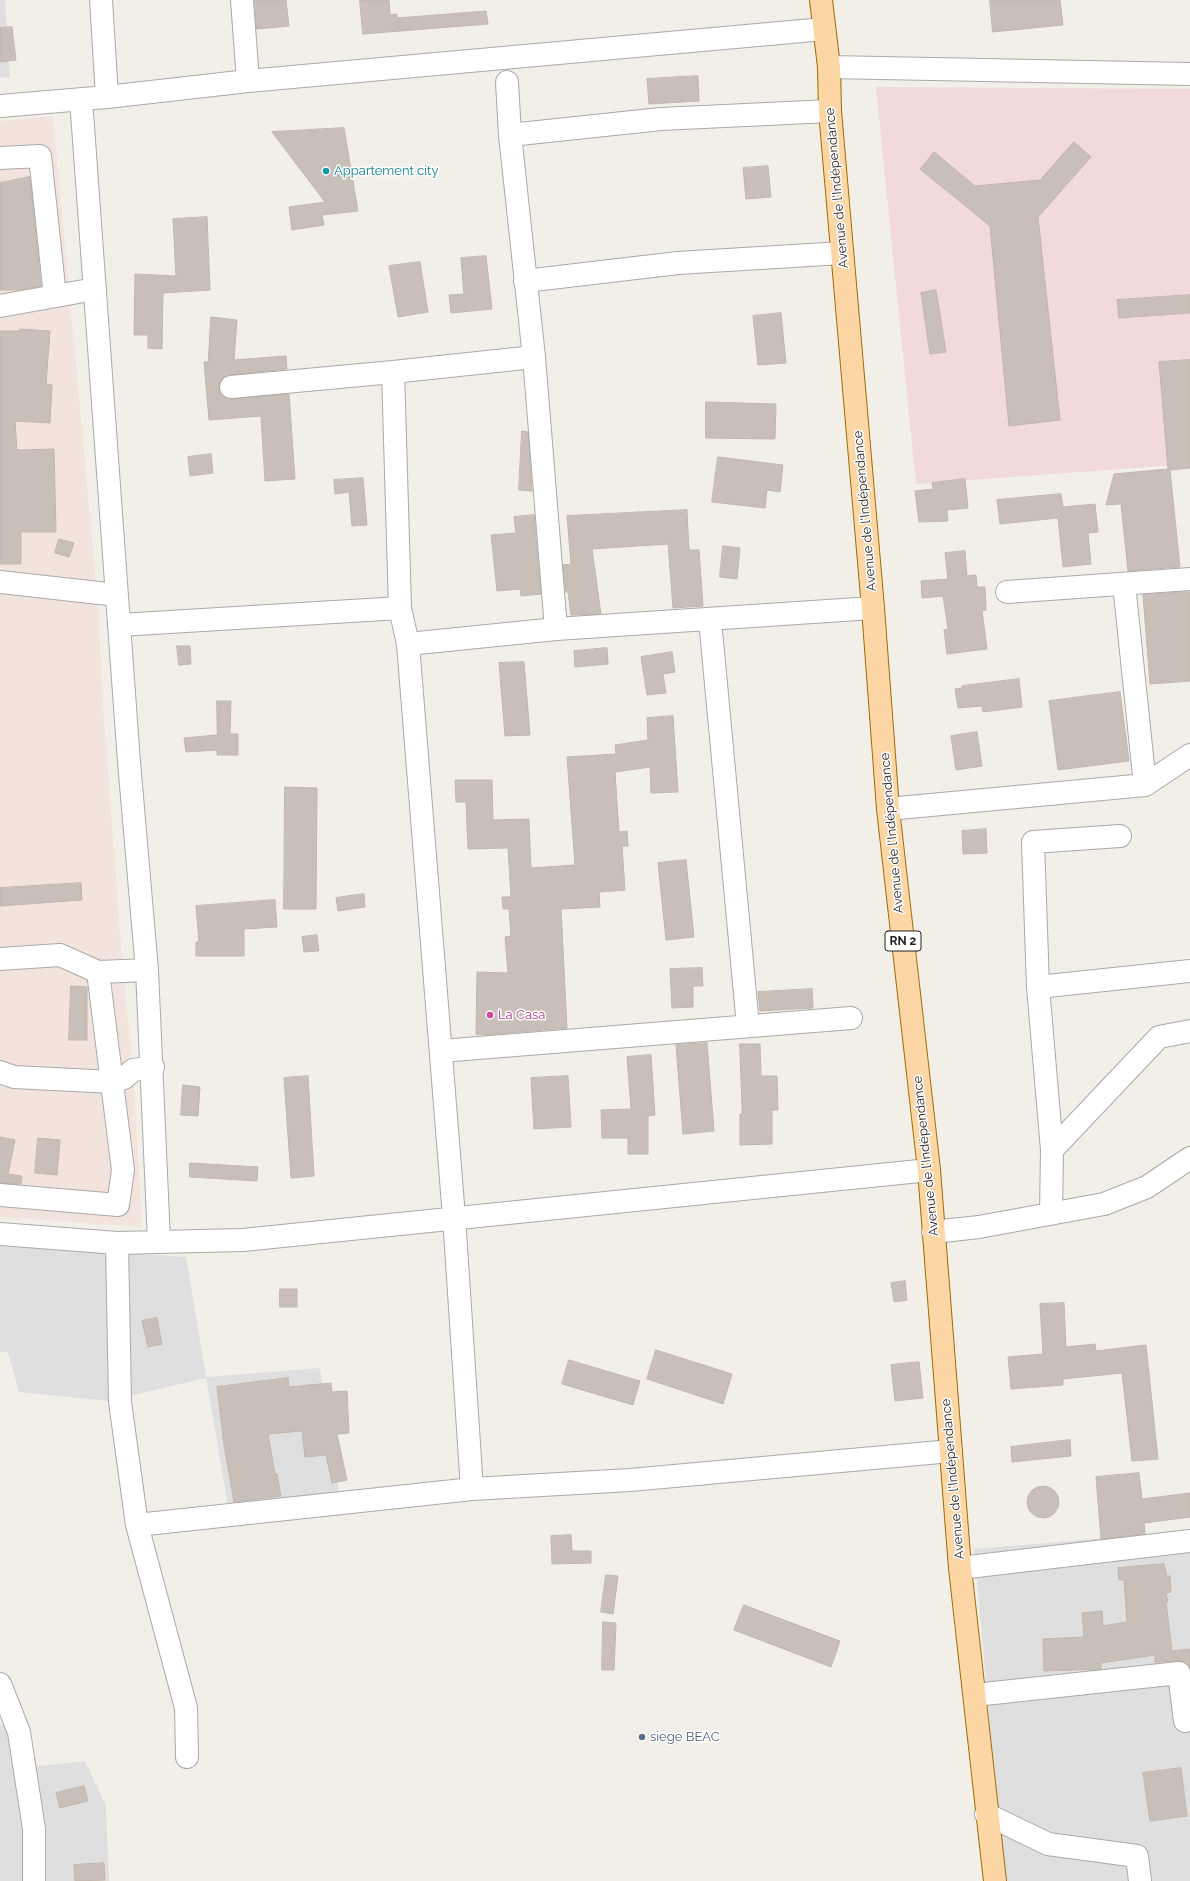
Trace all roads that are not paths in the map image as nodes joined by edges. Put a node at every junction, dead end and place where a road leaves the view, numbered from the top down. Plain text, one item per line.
1 (101, 0) edge
2 (242, 0) edge
3 (821, 0) edge
4 (824, 29) junction
5 (829, 67) junction
6 (1190, 74) edge
7 (248, 81) junction
8 (507, 82) dead end
9 (107, 97) junction
10 (81, 99) junction
11 (0, 106) edge
12 (830, 111) junction
13 (510, 135) junction
14 (0, 158) edge
15 (842, 253) junction
16 (525, 281) junction
17 (95, 289) junction
18 (55, 296) junction
19 (0, 306) edge
20 (534, 357) junction
21 (393, 372) junction
22 (231, 387) dead end
23 (1190, 579) edge
24 (0, 582) edge
25 (1124, 584) junction
26 (1007, 592) dead end
27 (117, 596) junction
28 (400, 608) junction
29 (873, 608) junction
30 (710, 620) junction
31 (120, 625) junction
32 (556, 628) junction
33 (408, 644) junction
34 (1190, 755) edge
35 (1145, 784) junction
36 (888, 809) junction
37 (1120, 836) dead end
38 (0, 959) edge
39 (147, 970) junction
40 (1190, 971) edge
41 (98, 972) junction
42 (1038, 986) junction
43 (851, 1018) dead end
44 (748, 1026) junction
45 (1190, 1031) edge
46 (441, 1051) junction
47 (152, 1067) junction
48 (0, 1072) edge
49 (113, 1082) junction
50 (1052, 1150) junction
51 (1190, 1158) edge
52 (929, 1170) junction
53 (0, 1195) edge
54 (1051, 1213) junction
55 (454, 1217) junction
56 (933, 1232) junction
57 (0, 1234) edge
58 (159, 1241) junction
59 (117, 1243) junction
60 (951, 1451) junction
61 (472, 1489) junction
62 (137, 1525) junction
63 (1190, 1541) edge
64 (960, 1568) junction
65 (0, 1684) edge
66 (975, 1695) junction
67 (1185, 1721) dead end
68 (187, 1757) dead end
69 (986, 1814) junction
70 (34, 1881) edge
71 (995, 1881) edge
72 (1140, 1881) edge

1 - 9 street
2 - 7 street
3 - 4 main road, Avenue de l'Indépendance / RN 2
4 - 5 main road, Avenue de l'Indépendance / RN 2
4 - 7 street
5 - 6 street
5 - 12 main road, Avenue de l'Indépendance / RN 2
7 - 9 street
8 - 13 street
9 - 10 street
10 - 11 street
10 - 17 street
12 - 13 street
12 - 15 main road, Avenue de l'Indépendance / RN 2
13 - 16 street
14 - 18 street
15 - 16 street
15 - 29 main road, Avenue de l'Indépendance / RN 2
16 - 20 street
17 - 18 street
17 - 27 street
18 - 19 street
20 - 21 street
20 - 32 street
21 - 22 street
21 - 28 street
23 - 25 street
24 - 27 street
25 - 26 street
25 - 35 street
27 - 31 street
28 - 31 street
28 - 33 street
29 - 30 street
29 - 36 main road, Avenue de l'Indépendance / RN 2
30 - 32 street
30 - 44 street
31 - 39 street
32 - 33 street
33 - 46 street
34 - 35 street
35 - 36 street
36 - 52 main road, Avenue de l'Indépendance / RN 2
37 - 42 street
38 - 41 street
39 - 41 street
39 - 47 street
40 - 42 street
41 - 49 street
42 - 50 street
43 - 44 street
44 - 46 street
45 - 50 street
46 - 55 street
47 - 49 street
47 - 58 street
48 - 49 street
49 - 53 street
50 - 54 street
51 - 54 street
52 - 55 street
52 - 56 main road, Avenue de l'Indépendance / RN 2
54 - 56 street
55 - 58 street
55 - 61 street
56 - 60 main road, Avenue de l'Indépendance / RN 2
57 - 59 street
58 - 59 street
59 - 62 street
60 - 61 street
60 - 64 main road, Avenue de l'Indépendance / RN 2
61 - 62 street
62 - 68 street
63 - 64 street
64 - 66 main road, Avenue de l'Indépendance / RN 2
65 - 70 street
66 - 67 street
66 - 69 main road, Avenue de l'Indépendance / RN 2
69 - 71 main road, Avenue de l'Indépendance / RN 2
69 - 72 street

